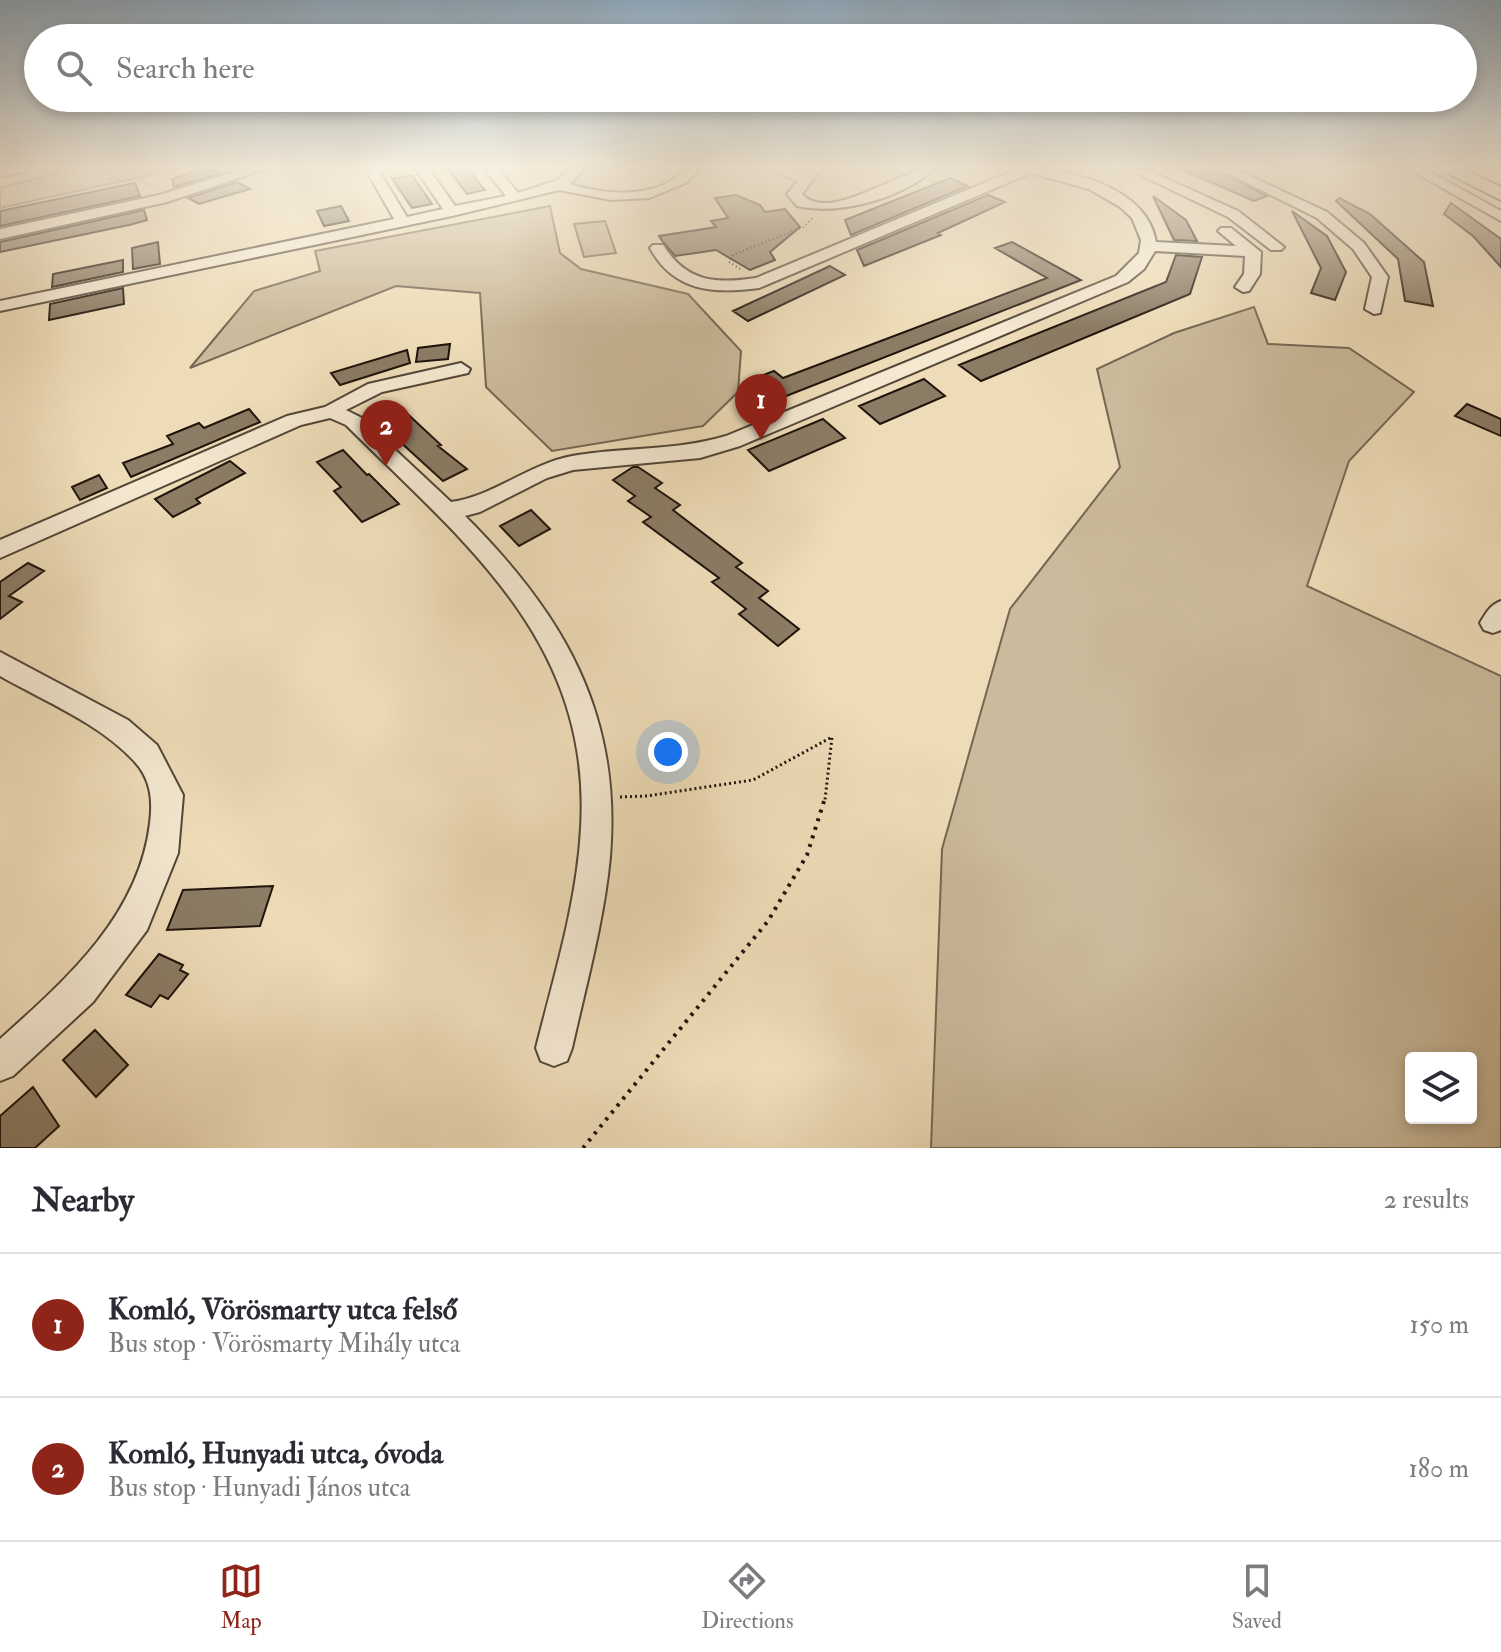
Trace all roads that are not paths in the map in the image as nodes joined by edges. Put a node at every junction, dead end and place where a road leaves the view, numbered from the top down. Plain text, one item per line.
1 (45, 222) edge
2 (66, 222) edge
3 (403, 222) edge
4 (909, 222) edge
5 (1141, 222) edge
6 (1243, 222) edge
7 (1330, 222) edge
8 (47, 226) junction
9 (1226, 231) dead end
10 (0, 234) edge
11 (1151, 246) junction
12 (1276, 247) dead end
13 (658, 248) dead end
14 (1253, 252) junction
15 (1243, 287) dead end
16 (0, 306) edge
17 (1374, 309) dead end
18 (461, 369) dead end
19 (332, 411) junction
20 (445, 511) junction
21 (0, 550) edge
22 (0, 663) edge
23 (554, 1048) dead end
24 (0, 1063) edge

1 - 8 street
2 - 8 street
3 - 16 street
4 - 13 street
5 - 11 street
6 - 12 street
7 - 17 street
8 - 10 street
9 - 14 street
11 - 14 street
11 - 20 street
14 - 15 street
18 - 19 street
19 - 20 street
19 - 21 street
20 - 23 street
22 - 24 street

